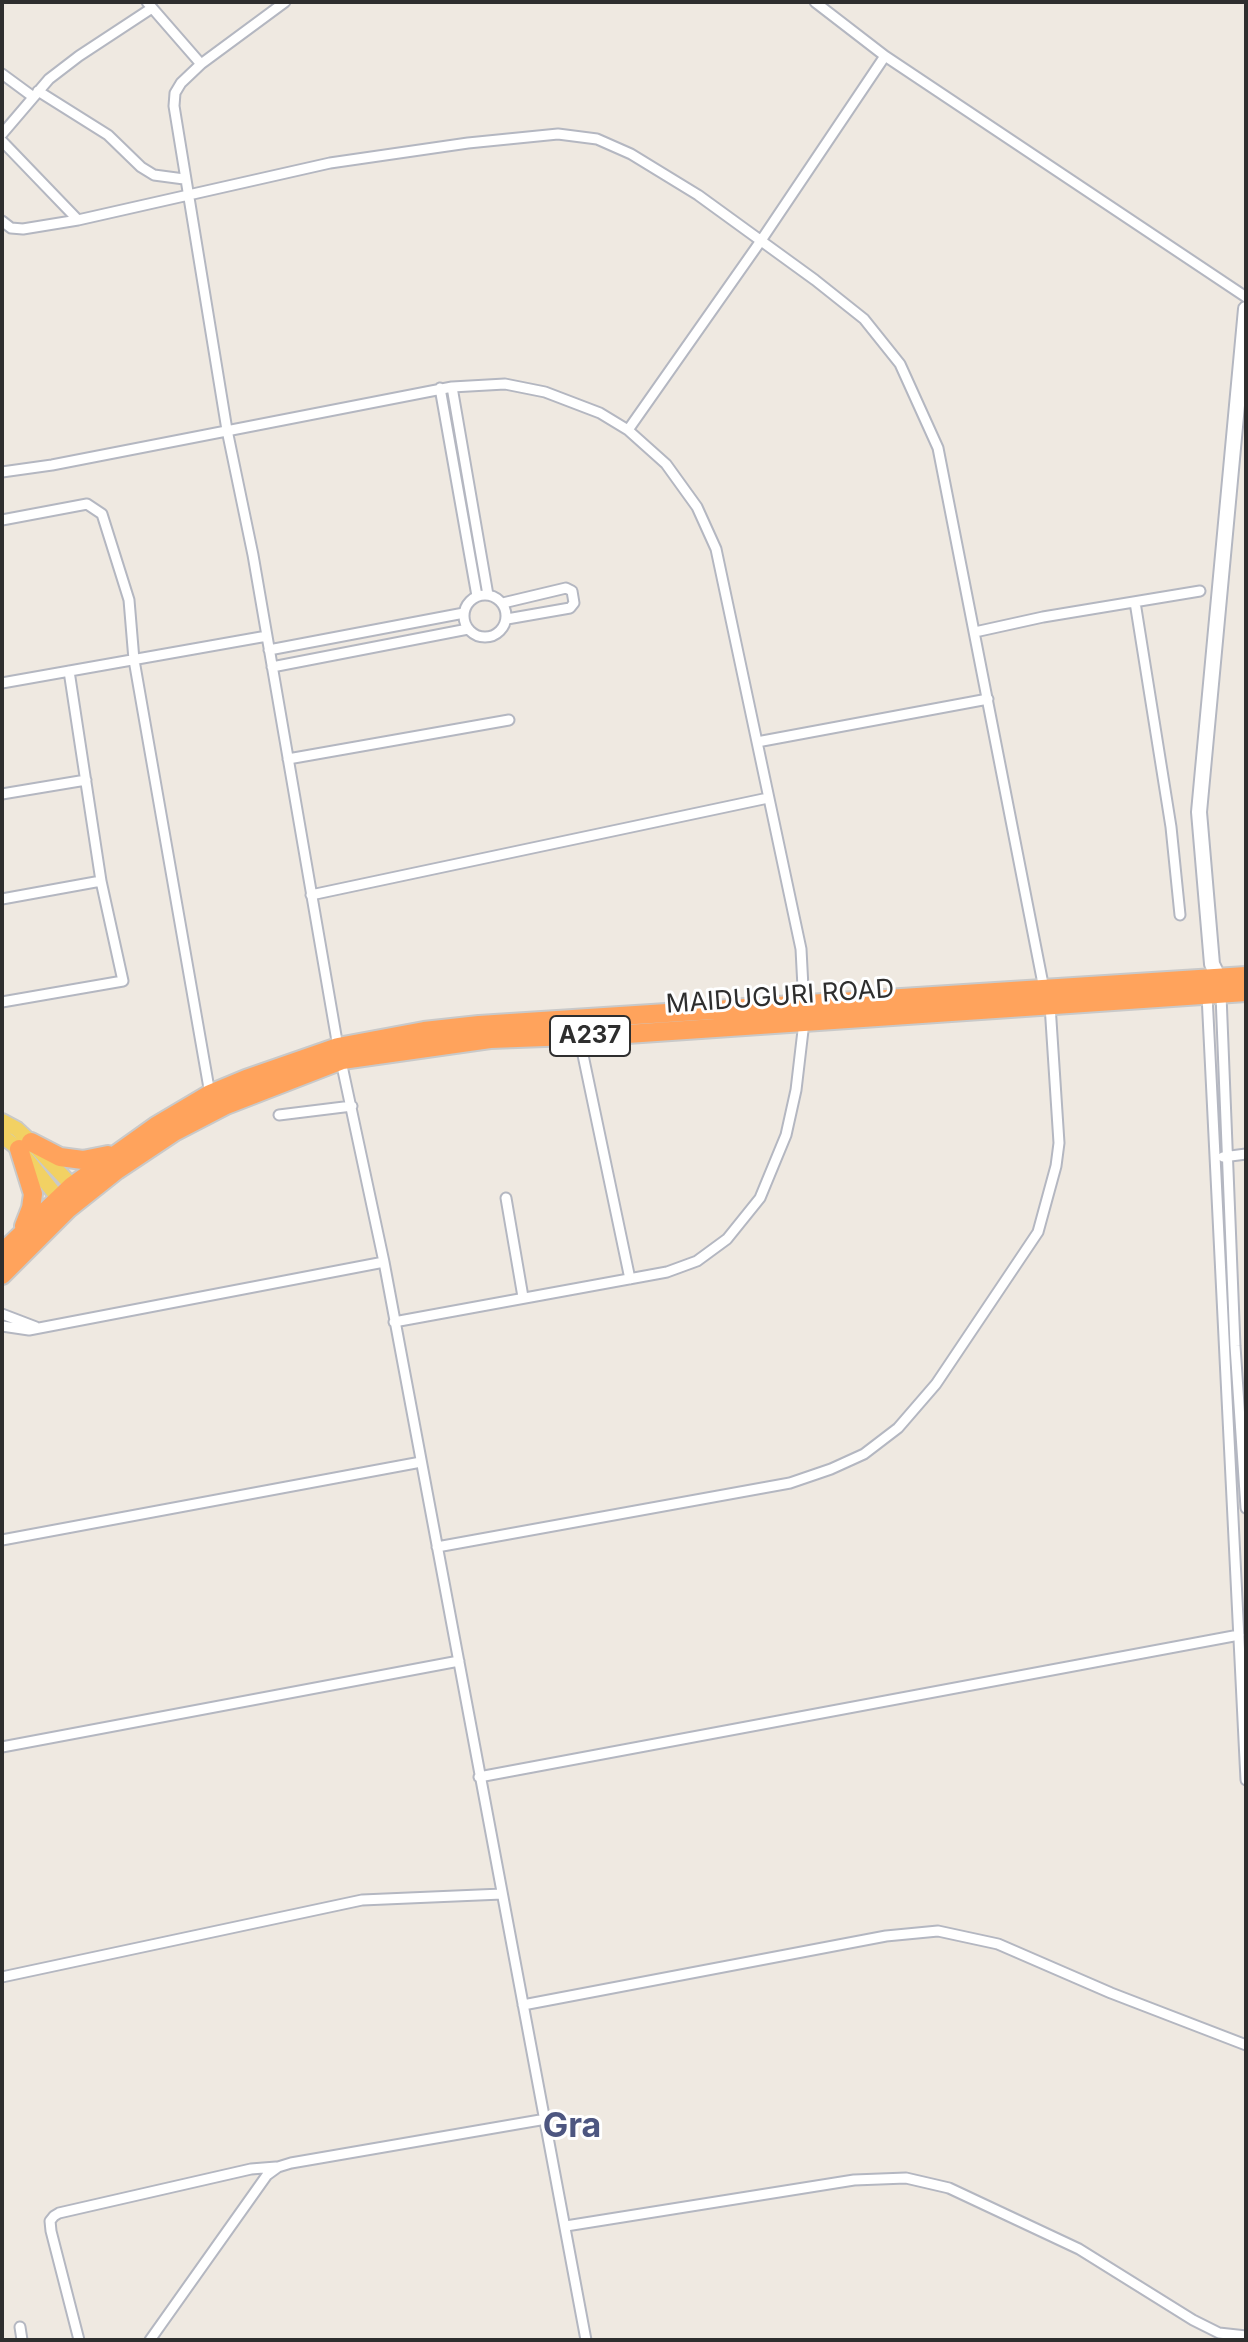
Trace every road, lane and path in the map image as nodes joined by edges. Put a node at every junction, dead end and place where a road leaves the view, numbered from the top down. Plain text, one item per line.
1 (285, 2) edge
2 (815, 2) edge
3 (149, 5) edge
4 (885, 56) junction
5 (201, 64) junction
6 (2, 74) edge
7 (35, 94) junction
8 (2, 134) edge
9 (2, 141) edge
10 (184, 179) junction
11 (188, 196) junction
12 (78, 220) junction
13 (2, 221) edge
14 (760, 242) junction
15 (1246, 297) edge
16 (1246, 309) edge
17 (452, 387) junction
18 (440, 388) junction
19 (227, 430) junction
20 (628, 430) junction
21 (459, 466) junction
22 (2, 472) edge
23 (2, 520) edge
24 (483, 566) junction
25 (472, 568) junction
26 (1200, 591) dead end
27 (483, 596) junction
28 (1135, 602) junction
29 (503, 603) junction
30 (464, 613) junction
31 (507, 619) junction
32 (399, 626) junction
33 (468, 629) junction
34 (975, 632) junction
35 (267, 636) junction
36 (402, 642) junction
37 (269, 650) junction
38 (134, 660) junction
39 (272, 667) junction
40 (69, 671) junction
41 (2, 683) edge
42 (988, 699) junction
43 (509, 720) dead end
44 (757, 742) junction
45 (288, 759) junction
46 (86, 780) junction
47 (2, 794) edge
48 (768, 798) junction
49 (101, 881) junction
50 (311, 895) junction
51 (2, 899) edge
52 (1180, 915) dead end
53 (1246, 976) edge
54 (1214, 983) junction
55 (1246, 992) edge
56 (1046, 996) junction
57 (2, 1002) edge
58 (804, 1014) junction
59 (579, 1036) junction
60 (340, 1053) junction
61 (210, 1094) junction
62 (352, 1106) junction
63 (279, 1115) dead end
64 (2, 1121) edge
65 (2, 1136) edge
66 (25, 1146) junction
67 (118, 1152) junction
68 (1246, 1154) edge
69 (1220, 1157) junction
70 (70, 1198) junction
71 (506, 1198) dead end
72 (20, 1234) junction
73 (2, 1253) edge
74 (384, 1262) junction
75 (2, 1275) edge
76 (630, 1279) junction
77 (523, 1297) junction
78 (2, 1314) edge
79 (394, 1322) junction
80 (2, 1326) edge
81 (39, 1328) junction
82 (421, 1462) junction
83 (1246, 1508) edge
84 (2, 1540) edge
85 (437, 1547) junction
86 (1239, 1635) junction
87 (459, 1661) junction
88 (2, 1747) edge
89 (479, 1777) junction
90 (1246, 1780) edge
91 (502, 1894) junction
92 (2, 1977) edge
93 (523, 2005) junction
94 (1246, 2045) edge
95 (546, 2119) junction
96 (278, 2167) junction
97 (566, 2226) junction
98 (20, 2327) dead end
99 (1246, 2336) edge
100 (22, 2340) edge
101 (79, 2340) edge
102 (150, 2340) edge
103 (586, 2340) edge

1 - 5 street
2 - 4 street
3 - 5 street
3 - 7 street
4 - 14 street
4 - 15 street
5 - 10 street
6 - 7 street
7 - 8 street
7 - 10 street
9 - 12 street
10 - 11 street
11 - 12 street
11 - 14 street
11 - 19 street
12 - 13 street
14 - 20 street
14 - 34 street
16 - 54 street
17 - 18 street
17 - 20 street
17 - 21 street
18 - 19 street
18 - 21 street
19 - 22 street
19 - 35 street
20 - 44 street
21 - 24 street
21 - 25 street
23 - 38 street
24 - 25 street
24 - 27 street
25 - 27 street
26 - 28 street
27 - 29 street
27 - 30 street
28 - 34 street
28 - 52 street
29 - 31 street
29 - 31 street
30 - 32 street
30 - 33 street
31 - 33 street
32 - 36 street
32 - 37 street
33 - 36 street
34 - 42 street
35 - 37 street
35 - 38 street
36 - 39 street
37 - 39 street
38 - 40 street
38 - 61 street
39 - 45 street
40 - 41 street
40 - 46 street
42 - 44 street
42 - 56 street
43 - 45 street
44 - 48 street
45 - 50 street
46 - 47 street
46 - 49 street
48 - 50 street
48 - 58 street
49 - 51 street
49 - 57 street
50 - 60 street
53 - 54 highway, MAIDUGURI ROAD / A237
54 - 55 highway, MAIDUGURI ROAD / A237
54 - 56 highway, MAIDUGURI ROAD / A237
54 - 69 street
56 - 58 highway, MAIDUGURI ROAD / A237
56 - 85 street
58 - 59 highway, MAIDUGURI ROAD / A237
58 - 60 highway, MAIDUGURI ROAD / A237
58 - 76 street
59 - 60 highway, MAIDUGURI ROAD / A237
59 - 76 street
60 - 61 highway, MAIDUGURI ROAD / A237
60 - 62 street
60 - 70 highway, MAIDUGURI ROAD / A237
61 - 67 highway, MAIDUGURI ROAD / A237
62 - 63 street
62 - 74 street
64 - 66 main road
65 - 66 main road
66 - 67 highway
66 - 70 main road
66 - 72 highway
67 - 70 highway, MAIDUGURI ROAD / A237
68 - 69 street
69 - 83 street
69 - 86 street
70 - 72 highway, MAIDUGURI ROAD / A237
70 - 75 highway, MAIDUGURI ROAD / A237
71 - 77 street
72 - 73 highway, MAIDUGURI ROAD / A237
74 - 79 street
74 - 81 street
76 - 77 street
77 - 79 street
78 - 81 street
79 - 82 street
80 - 81 street
82 - 84 street
82 - 85 street
85 - 87 street
86 - 89 street
86 - 90 street
87 - 88 street
87 - 89 street
89 - 91 street
91 - 92 street
91 - 93 street
93 - 94 street
93 - 95 street
95 - 96 street
95 - 97 street
96 - 101 street
96 - 102 street
97 - 99 street
97 - 103 street
98 - 100 street

